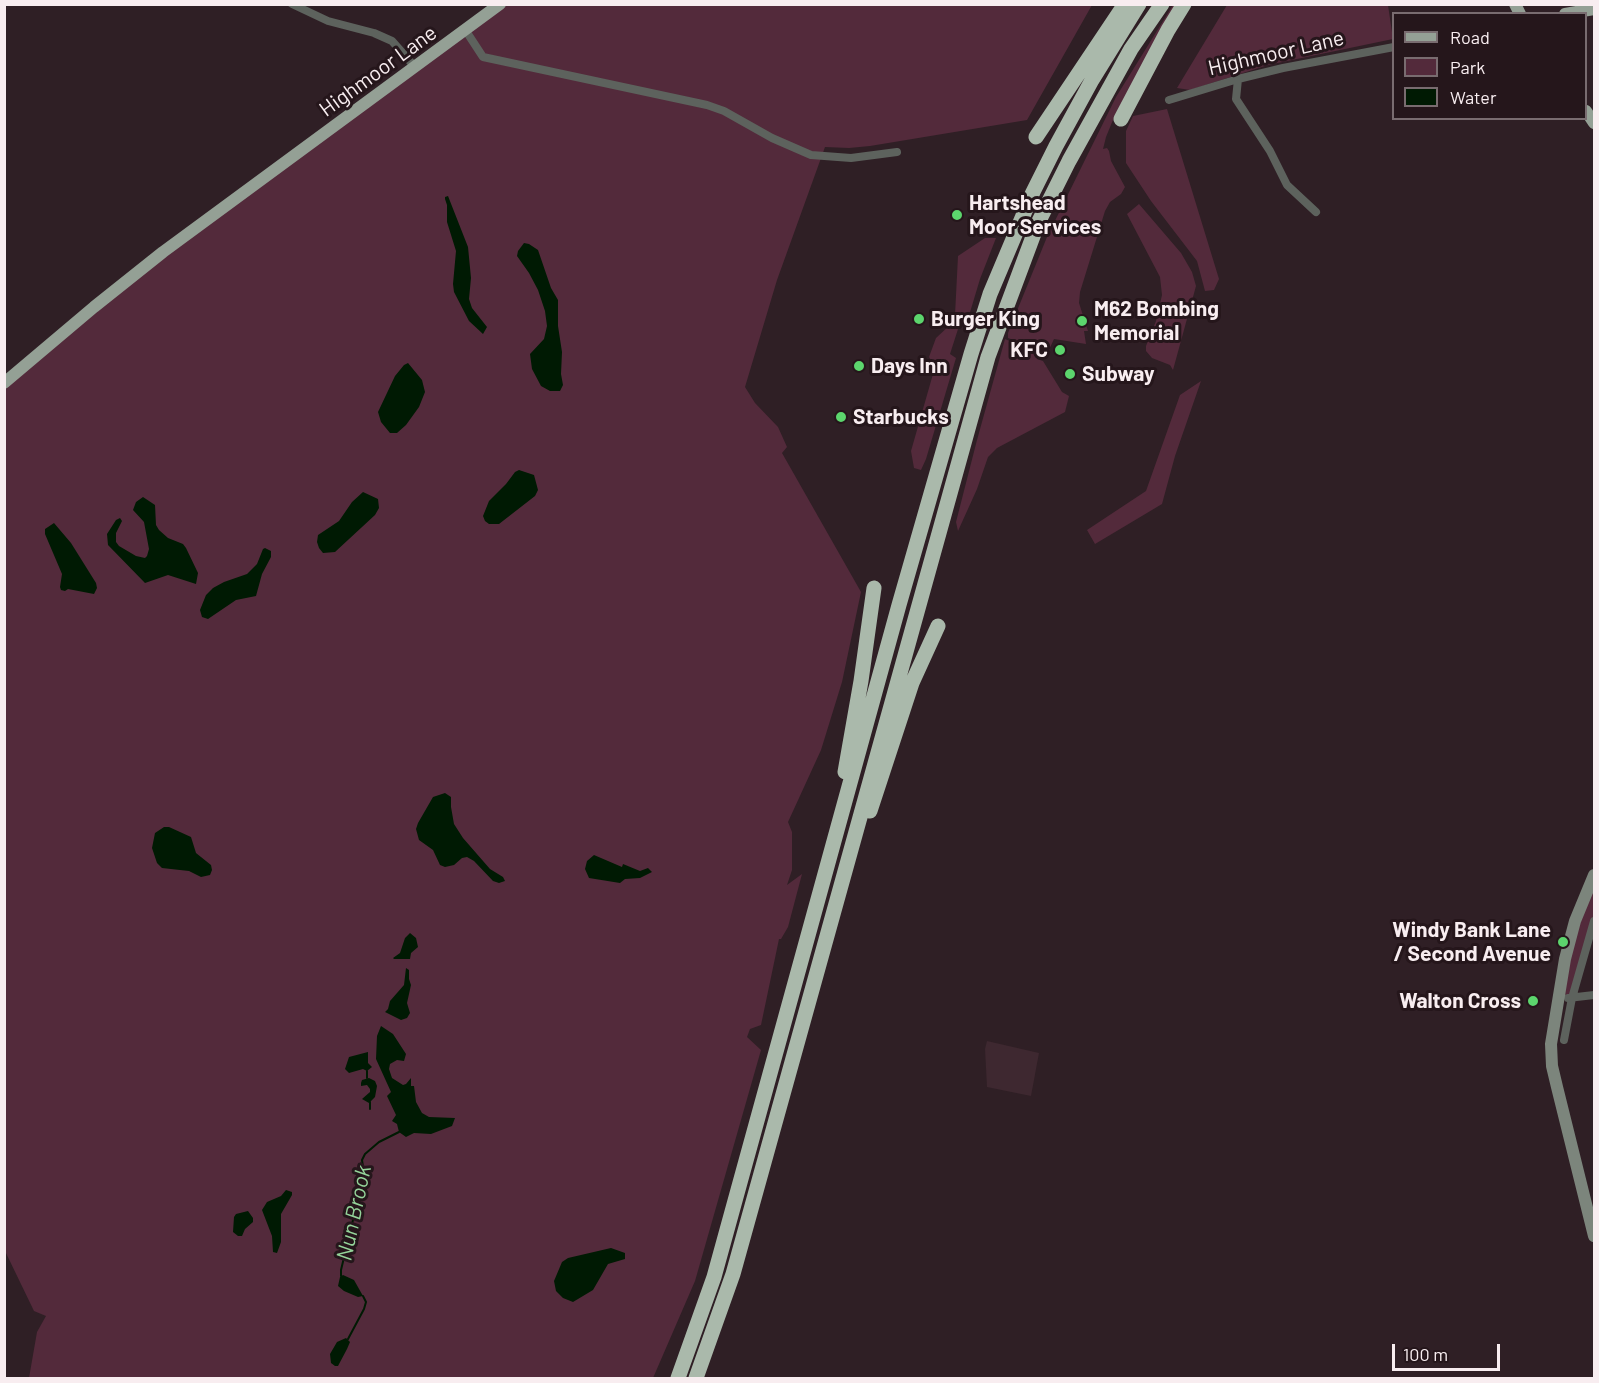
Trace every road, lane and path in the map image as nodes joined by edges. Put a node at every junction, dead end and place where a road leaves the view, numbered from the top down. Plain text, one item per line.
1 (292, 4) edge
2 (500, 4) edge
3 (1125, 4) edge
4 (1139, 4) edge
5 (1162, 4) edge
6 (1184, 4) edge
7 (1594, 9) edge
8 (1577, 12) edge
9 (466, 31) junction
10 (1392, 47) edge
11 (415, 67) junction
12 (1238, 79) junction
13 (1169, 100) dead end
14 (1121, 118) dead end
15 (1036, 137) dead end
16 (897, 152) dead end
17 (1316, 212) dead end
18 (4, 383) edge
19 (874, 588) dead end
20 (938, 626) dead end
21 (828, 864) junction
22 (1594, 875) edge
23 (843, 877) junction
24 (1594, 921) edge
25 (1594, 995) edge
26 (1557, 998) junction
27 (1572, 998) junction
28 (1564, 1040) dead end
29 (1594, 1236) edge
30 (678, 1378) edge
31 (696, 1378) edge

1 - 11 street
2 - 9 main road
3 - 15 highway
4 - 21 highway
5 - 23 highway
6 - 14 highway
7 - 8 main road
9 - 11 main road, Highmoor Lane
9 - 16 street, Highmoor Lane
10 - 12 street, Highmoor Lane
11 - 18 main road, Highmoor Lane
12 - 13 street, Highmoor Lane
12 - 17 street
19 - 21 highway
20 - 23 highway
21 - 30 highway
22 - 26 main road
23 - 31 highway
24 - 27 street
25 - 27 street
26 - 27 street
26 - 29 main road
27 - 28 street

